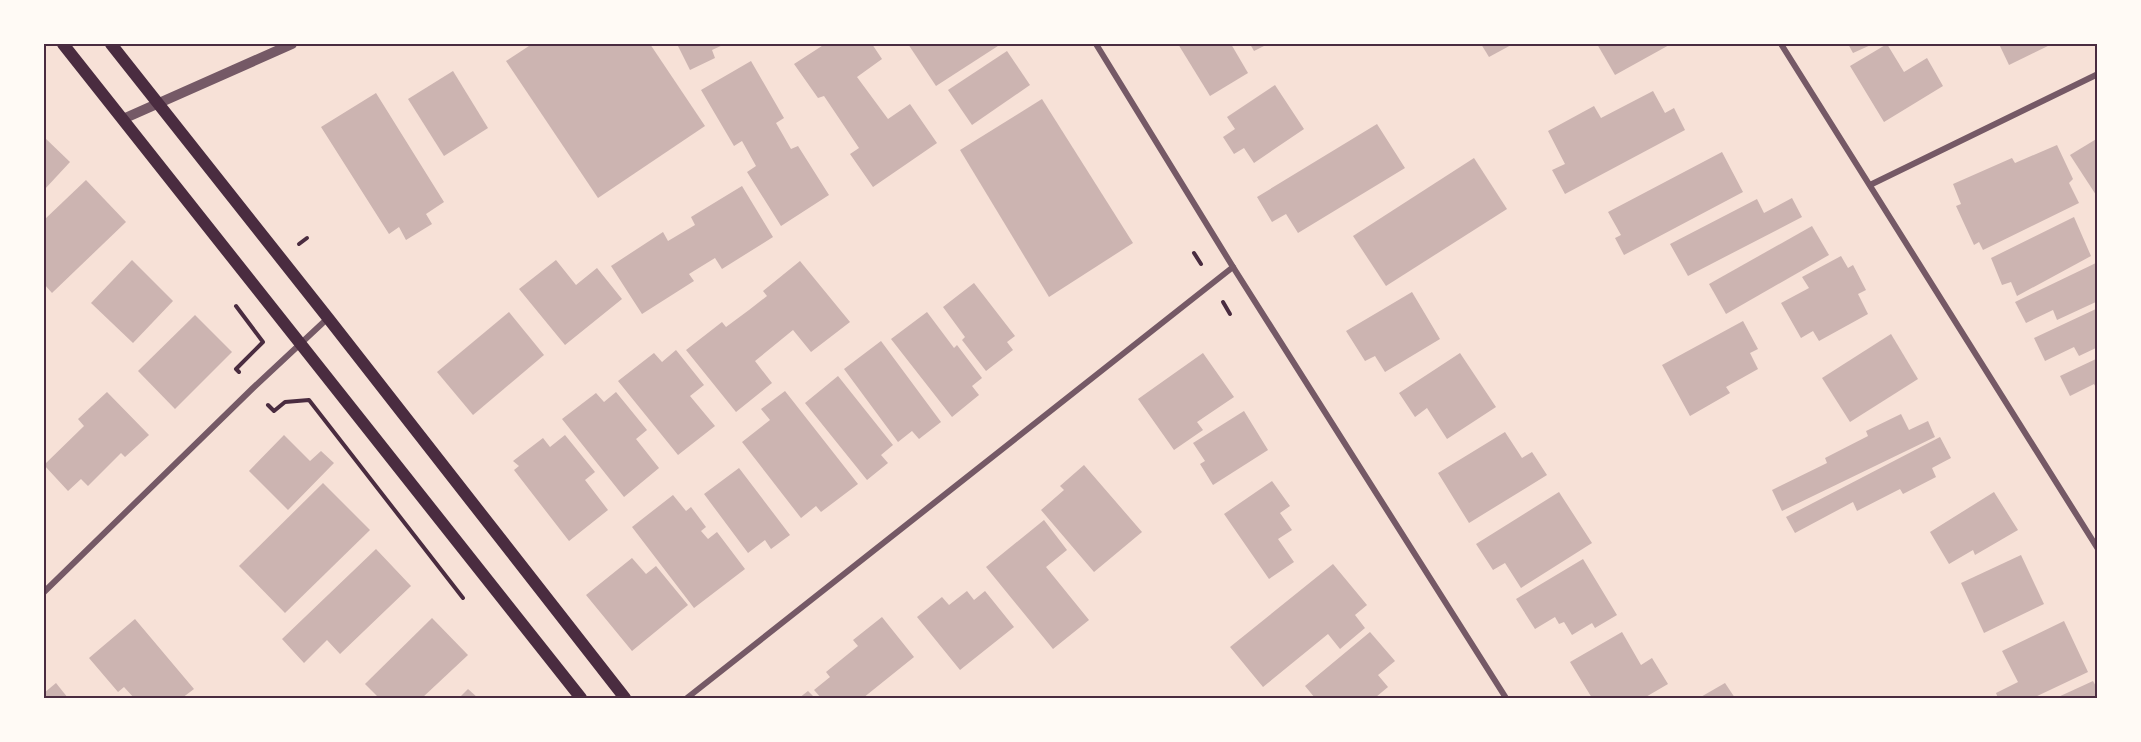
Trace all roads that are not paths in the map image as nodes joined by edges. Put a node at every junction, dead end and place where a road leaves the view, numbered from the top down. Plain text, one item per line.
1 (63, 44) edge
2 (111, 44) edge
3 (292, 44) edge
4 (1096, 44) edge
5 (1781, 44) edge
6 (2097, 74) edge
7 (158, 103) junction
8 (123, 119) junction
9 (1870, 185) junction
10 (1233, 267) junction
11 (328, 318) junction
12 (301, 342) junction
13 (2097, 549) edge
14 (44, 592) edge
15 (581, 699) edge
16 (625, 699) edge
17 (687, 699) edge
18 (1506, 699) edge

1 - 8 main road
2 - 7 main road
3 - 7 street
4 - 10 street
5 - 9 street
6 - 9 street
7 - 8 street
7 - 11 main road
8 - 12 main road
9 - 13 street
10 - 17 street
10 - 18 street
11 - 12 street
11 - 16 main road
12 - 14 street
12 - 15 main road

